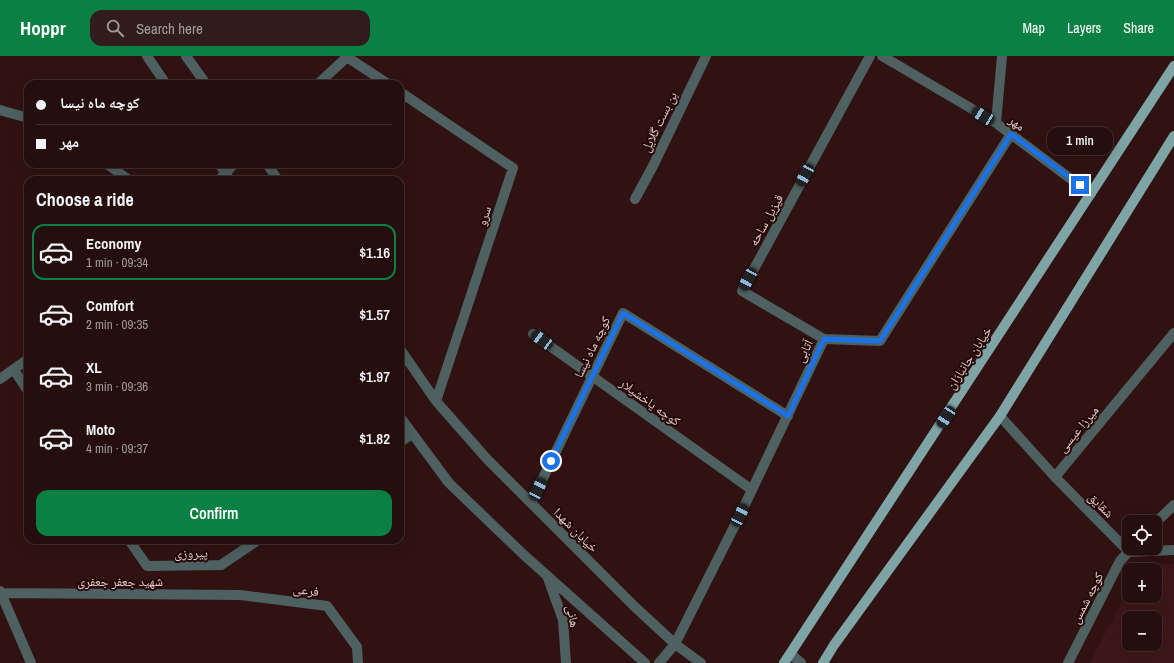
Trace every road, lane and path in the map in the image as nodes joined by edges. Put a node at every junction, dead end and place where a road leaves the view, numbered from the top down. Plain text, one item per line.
1 (147, 56) edge
2 (186, 56) edge
3 (706, 56) edge
4 (870, 56) edge
5 (882, 56) edge
6 (1002, 56) edge
7 (348, 57) edge
8 (1174, 66) edge
9 (163, 80) edge
10 (203, 80) edge
11 (322, 80) edge
12 (382, 80) edge
13 (404, 95) edge
14 (0, 110) edge
15 (24, 117) edge
16 (996, 123) junction
17 (1011, 134) junction
18 (1174, 136) edge
19 (112, 168) edge
20 (124, 176) edge
21 (1091, 194) junction
22 (635, 199) dead end
23 (1174, 333) edge
24 (533, 334) dead end
25 (824, 339) junction
26 (404, 355) edge
27 (24, 362) edge
28 (14, 370) junction
29 (592, 376) junction
30 (0, 379) edge
31 (24, 385) edge
32 (436, 402) junction
33 (788, 416) junction
34 (1000, 416) junction
35 (404, 423) edge
36 (412, 434) junction
37 (404, 439) edge
38 (1055, 477) junction
39 (752, 490) junction
40 (531, 503) junction
41 (1174, 504) edge
42 (1162, 516) edge
43 (1122, 541) edge
44 (132, 544) edge
45 (252, 544) edge
46 (1162, 550) edge
47 (1174, 550) edge
48 (1126, 555) edge
49 (547, 576) junction
50 (0, 592) edge
51 (240, 595) joint
52 (675, 644) junction
53 (791, 654) junction
54 (31, 663) edge
55 (358, 663) edge
56 (566, 663) edge
57 (646, 663) edge
58 (659, 663) edge
59 (701, 663) edge
60 (784, 663) edge
61 (801, 663) edge
62 (823, 663) edge
63 (1068, 663) edge

1 - 9 street
2 - 10 street
3 - 22 street, بن بست گلایل
4 - 25 street, قیزیل ساحه
5 - 16 street, مهر
6 - 16 street
7 - 11 street
7 - 12 street
8 - 21 main road, خیابان جانبازان
13 - 32 street, سرو
14 - 15 street
16 - 17 street, مهر
17 - 21 street, مهر
17 - 25 street, آتابی
18 - 34 main road
19 - 20 street
21 - 53 main road, خیابان جانبازان
23 - 38 street, میرزا عیسی
24 - 29 street, کوچه یاخشیلار
25 - 33 street, آتابی
26 - 32 street, خیابان شهدا
27 - 28 street
28 - 30 street
28 - 31 street
29 - 33 street, کوچه ماه نیسا
29 - 39 street, کوچه یاخشیلار
29 - 40 street, کوچه ماه نیسا
32 - 40 street, خیابان شهدا
33 - 39 street, آتابی
34 - 38 street
34 - 62 main road
35 - 36 street
36 - 37 street
36 - 49 street
38 - 43 street, شقایق
39 - 52 street, آتابی
40 - 52 street, خیابان شهدا
41 - 42 street
44 - 45 street, پیروزی
46 - 47 street
48 - 63 street, کوچه شمس
49 - 56 street, هانی
49 - 57 street
50 - 51 street, شهید جعفر جعفری
50 - 54 street, شهید جعفر جعفری
51 - 55 street, فرعی
52 - 58 street, آتابی
52 - 59 street, خیابان شهدا
53 - 60 main road, خیابان جانبازان
53 - 61 street

